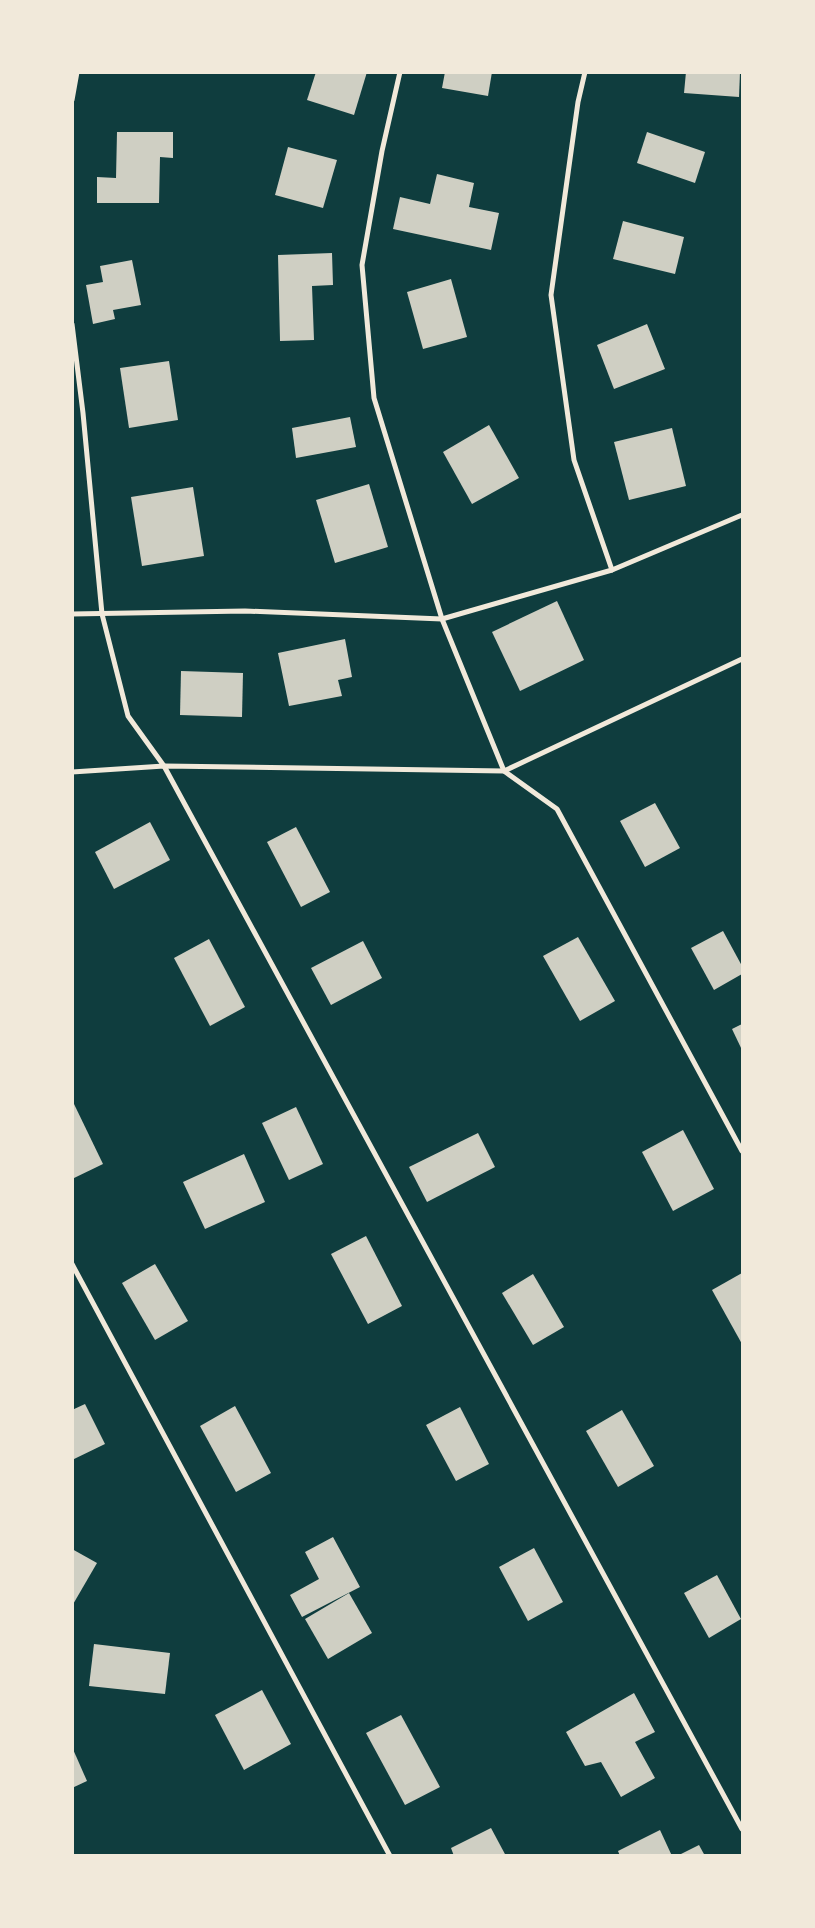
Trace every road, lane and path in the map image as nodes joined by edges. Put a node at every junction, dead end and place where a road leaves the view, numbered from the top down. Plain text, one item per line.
1 (77, 72) edge
2 (400, 72) edge
3 (585, 72) edge
4 (72, 100) edge
5 (72, 324) edge
6 (742, 515) edge
7 (612, 570) junction
8 (72, 614) edge
9 (102, 614) junction
10 (442, 619) junction
11 (742, 659) edge
12 (164, 766) junction
13 (504, 771) junction
14 (72, 772) edge
15 (742, 1151) edge
16 (72, 1264) edge
17 (742, 1829) edge
18 (390, 1856) edge

1 - 4 street
2 - 10 street
3 - 7 street
5 - 9 street
6 - 7 street
7 - 10 street
8 - 9 street
9 - 10 street
9 - 12 street
10 - 13 street
11 - 13 street
12 - 13 street
12 - 14 street
12 - 17 street
13 - 15 street
16 - 18 street

